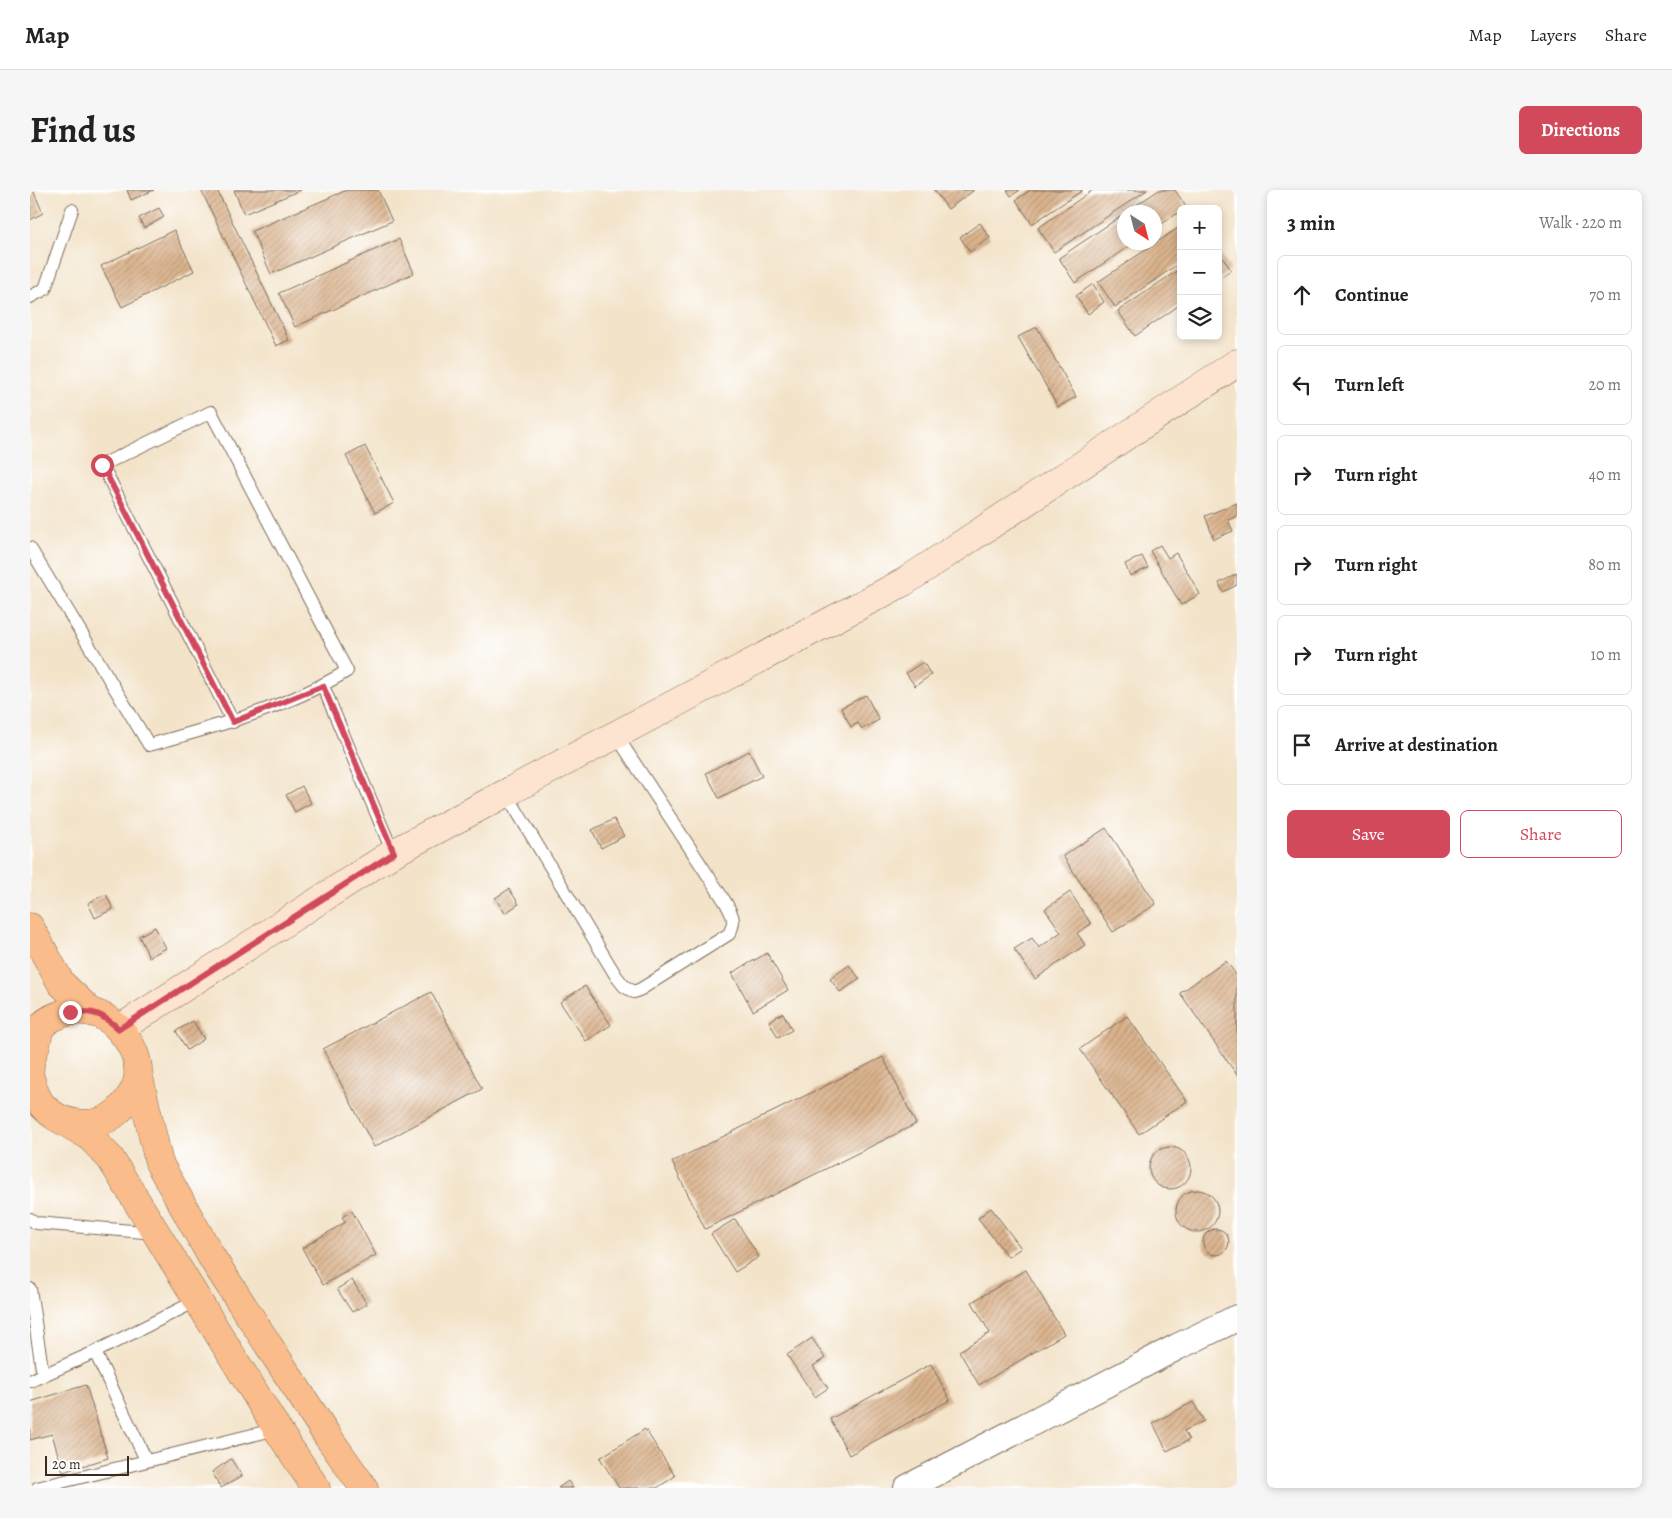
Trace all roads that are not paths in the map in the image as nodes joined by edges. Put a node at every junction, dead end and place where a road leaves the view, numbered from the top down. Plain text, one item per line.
1 (72, 210) dead end
2 (30, 297) edge
3 (1237, 363) edge
4 (30, 548) edge
5 (323, 686) junction
6 (233, 722) junction
7 (616, 735) junction
8 (506, 793) junction
9 (394, 853) junction
10 (30, 927) edge
11 (90, 1012) junction
12 (119, 1029) junction
13 (30, 1059) edge
14 (30, 1066) edge
15 (138, 1077) junction
16 (30, 1078) edge
17 (43, 1111) edge
18 (30, 1219) edge
19 (156, 1233) junction
20 (30, 1289) edge
21 (198, 1300) junction
22 (1237, 1318) edge
23 (95, 1352) junction
24 (43, 1375) junction
25 (30, 1381) edge
26 (277, 1429) junction
27 (146, 1460) junction
28 (37, 1488) edge
29 (316, 1488) edge
30 (364, 1488) edge
31 (907, 1488) edge

1 - 2 lane
3 - 7 street
4 - 6 lane
5 - 6 lane
5 - 6 lane
5 - 9 lane
7 - 8 street
7 - 8 lane
8 - 9 street
9 - 12 street
10 - 11 main road
11 - 12 main road
11 - 13 main road
12 - 15 main road
13 - 14 main road
15 - 17 main road
15 - 30 main road
16 - 17 main road
17 - 19 main road
18 - 19 lane
19 - 21 main road
20 - 24 lane
21 - 23 lane
21 - 26 main road
22 - 31 street
23 - 24 lane
23 - 27 lane
24 - 25 lane
26 - 27 lane
26 - 29 main road
27 - 28 lane

